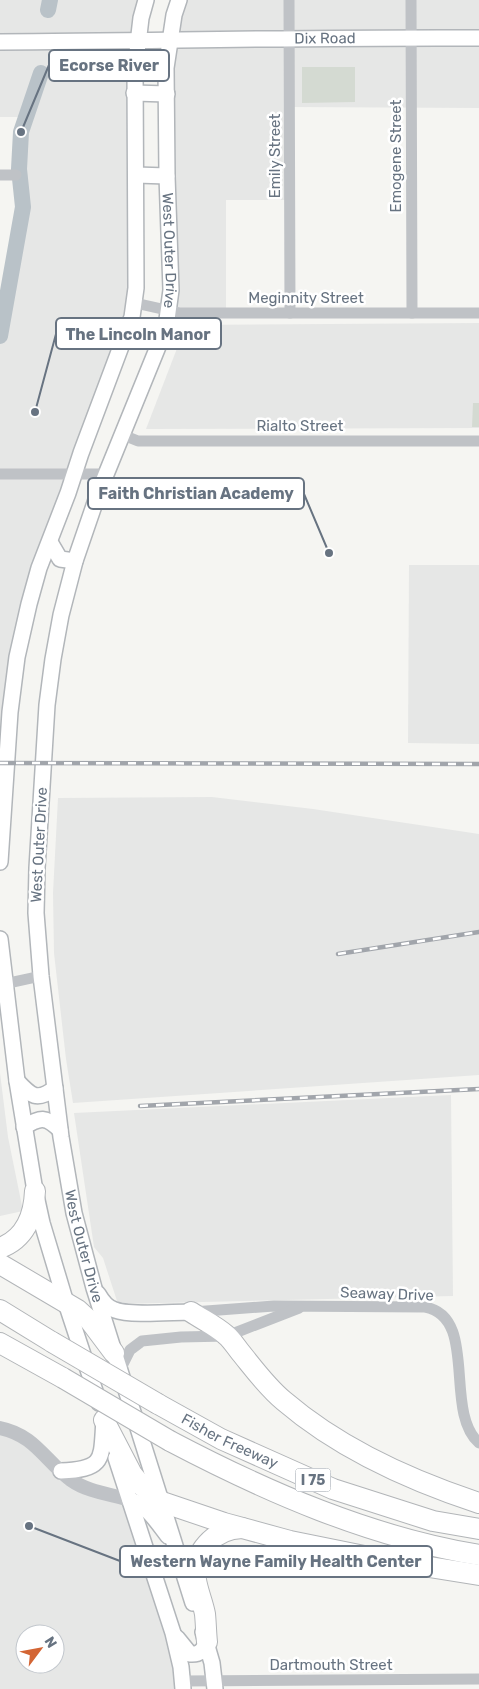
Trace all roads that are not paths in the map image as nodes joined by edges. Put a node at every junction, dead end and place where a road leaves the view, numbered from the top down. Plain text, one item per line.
1 (146, 0) edge
2 (179, 0) edge
3 (289, 0) edge
4 (411, 0) edge
5 (411, 37) junction
6 (289, 38) junction
7 (479, 38) edge
8 (138, 41) junction
9 (170, 41) junction
10 (0, 42) edge
11 (134, 94) junction
12 (166, 94) junction
13 (0, 175) edge
14 (16, 175) dead end
15 (136, 175) junction
16 (167, 176) junction
17 (135, 303) junction
18 (168, 310) junction
19 (290, 313) junction
20 (412, 313) junction
21 (479, 313) edge
22 (123, 435) junction
23 (479, 442) edge
24 (0, 474) edge
25 (106, 474) junction
26 (74, 475) junction
27 (50, 542) junction
28 (75, 561) junction
29 (0, 862) edge
30 (0, 939) edge
31 (41, 976) junction
32 (2, 985) edge
33 (17, 1081) junction
34 (55, 1088) junction
35 (24, 1127) junction
36 (60, 1130) junction
37 (35, 1191) junction
38 (0, 1248) edge
39 (0, 1264) edge
40 (94, 1288) junction
41 (66, 1303) junction
42 (306, 1306) junction
43 (0, 1310) edge
44 (191, 1312) junction
45 (227, 1336) junction
46 (0, 1342) edge
47 (117, 1362) junction
48 (104, 1420) junction
49 (0, 1428) edge
50 (479, 1443) edge
51 (62, 1470) junction
52 (130, 1500) junction
53 (162, 1502) junction
54 (479, 1503) edge
55 (242, 1528) junction
56 (479, 1529) edge
57 (173, 1543) junction
58 (479, 1555) edge
59 (479, 1575) edge
60 (173, 1633) junction
61 (207, 1642) junction
62 (479, 1679) edge
63 (215, 1684) edge
64 (183, 1685) edge

1 - 8 main road, West Outer Drive
2 - 9 main road, West Outer Drive
3 - 6 street, Emily Street
4 - 5 street, Emogene Street
5 - 6 main road, Dix Road
5 - 7 main road, Dix Road
5 - 20 street, Emogene Street
6 - 9 main road, Dix Road
6 - 19 street, Emily Street
8 - 9 main road, Dix Road
8 - 10 main road, Dix Road
8 - 11 main road, West Outer Drive
9 - 12 main road, West Outer Drive
11 - 12 main road
11 - 15 main road, West Outer Drive
12 - 16 main road, West Outer Drive
13 - 14 street
15 - 16 main road
15 - 17 main road, West Outer Drive
16 - 18 main road, West Outer Drive
17 - 18 street, Meginnity Street
17 - 26 main road, West Outer Drive
18 - 19 street, Meginnity Street
18 - 22 main road, West Outer Drive
19 - 20 street, Meginnity Street
20 - 21 street, Meginnity Street
22 - 23 street, Rialto Street
22 - 25 main road, West Outer Drive
24 - 26 street
25 - 26 street
25 - 28 main road, West Outer Drive
26 - 27 main road, West Outer Drive
27 - 28 main road
27 - 29 main road, West Outer Drive
28 - 31 main road, West Outer Drive
30 - 32 main road, West Outer Drive
31 - 32 street
31 - 34 main road, West Outer Drive
32 - 33 main road, West Outer Drive
33 - 34 main road
33 - 35 main road, West Outer Drive
34 - 36 main road, West Outer Drive
35 - 36 main road
35 - 37 main road, West Outer Drive
36 - 40 main road, West Outer Drive
37 - 38 highway
37 - 41 main road, West Outer Drive
39 - 41 highway
40 - 44 main road
40 - 47 main road, West Outer Drive
41 - 47 highway
41 - 48 main road, West Outer Drive
42 - 44 street, Seaway Drive
42 - 45 street, Seaway Drive
42 - 50 street, Seaway Drive
43 - 56 highway, Fisher Freeway / I 75, bridge
44 - 45 highway
45 - 47 street, Seaway Drive
45 - 54 highway
46 - 58 highway, Fisher Freeway / I 75, bridge
47 - 53 main road, West Outer Drive
48 - 51 main road
48 - 52 main road, West Outer Drive
48 - 53 highway
49 - 51 street
51 - 52 street
52 - 57 main road
52 - 60 main road, West Outer Drive
53 - 55 highway
53 - 57 main road, West Outer Drive
55 - 59 highway
55 - 61 highway
57 - 61 main road, West Outer Drive
60 - 61 main road
60 - 64 main road, West Outer Drive
61 - 63 main road, West Outer Drive
62 - 63 street, Dartmouth Street
63 - 64 street, Dartmouth Street

